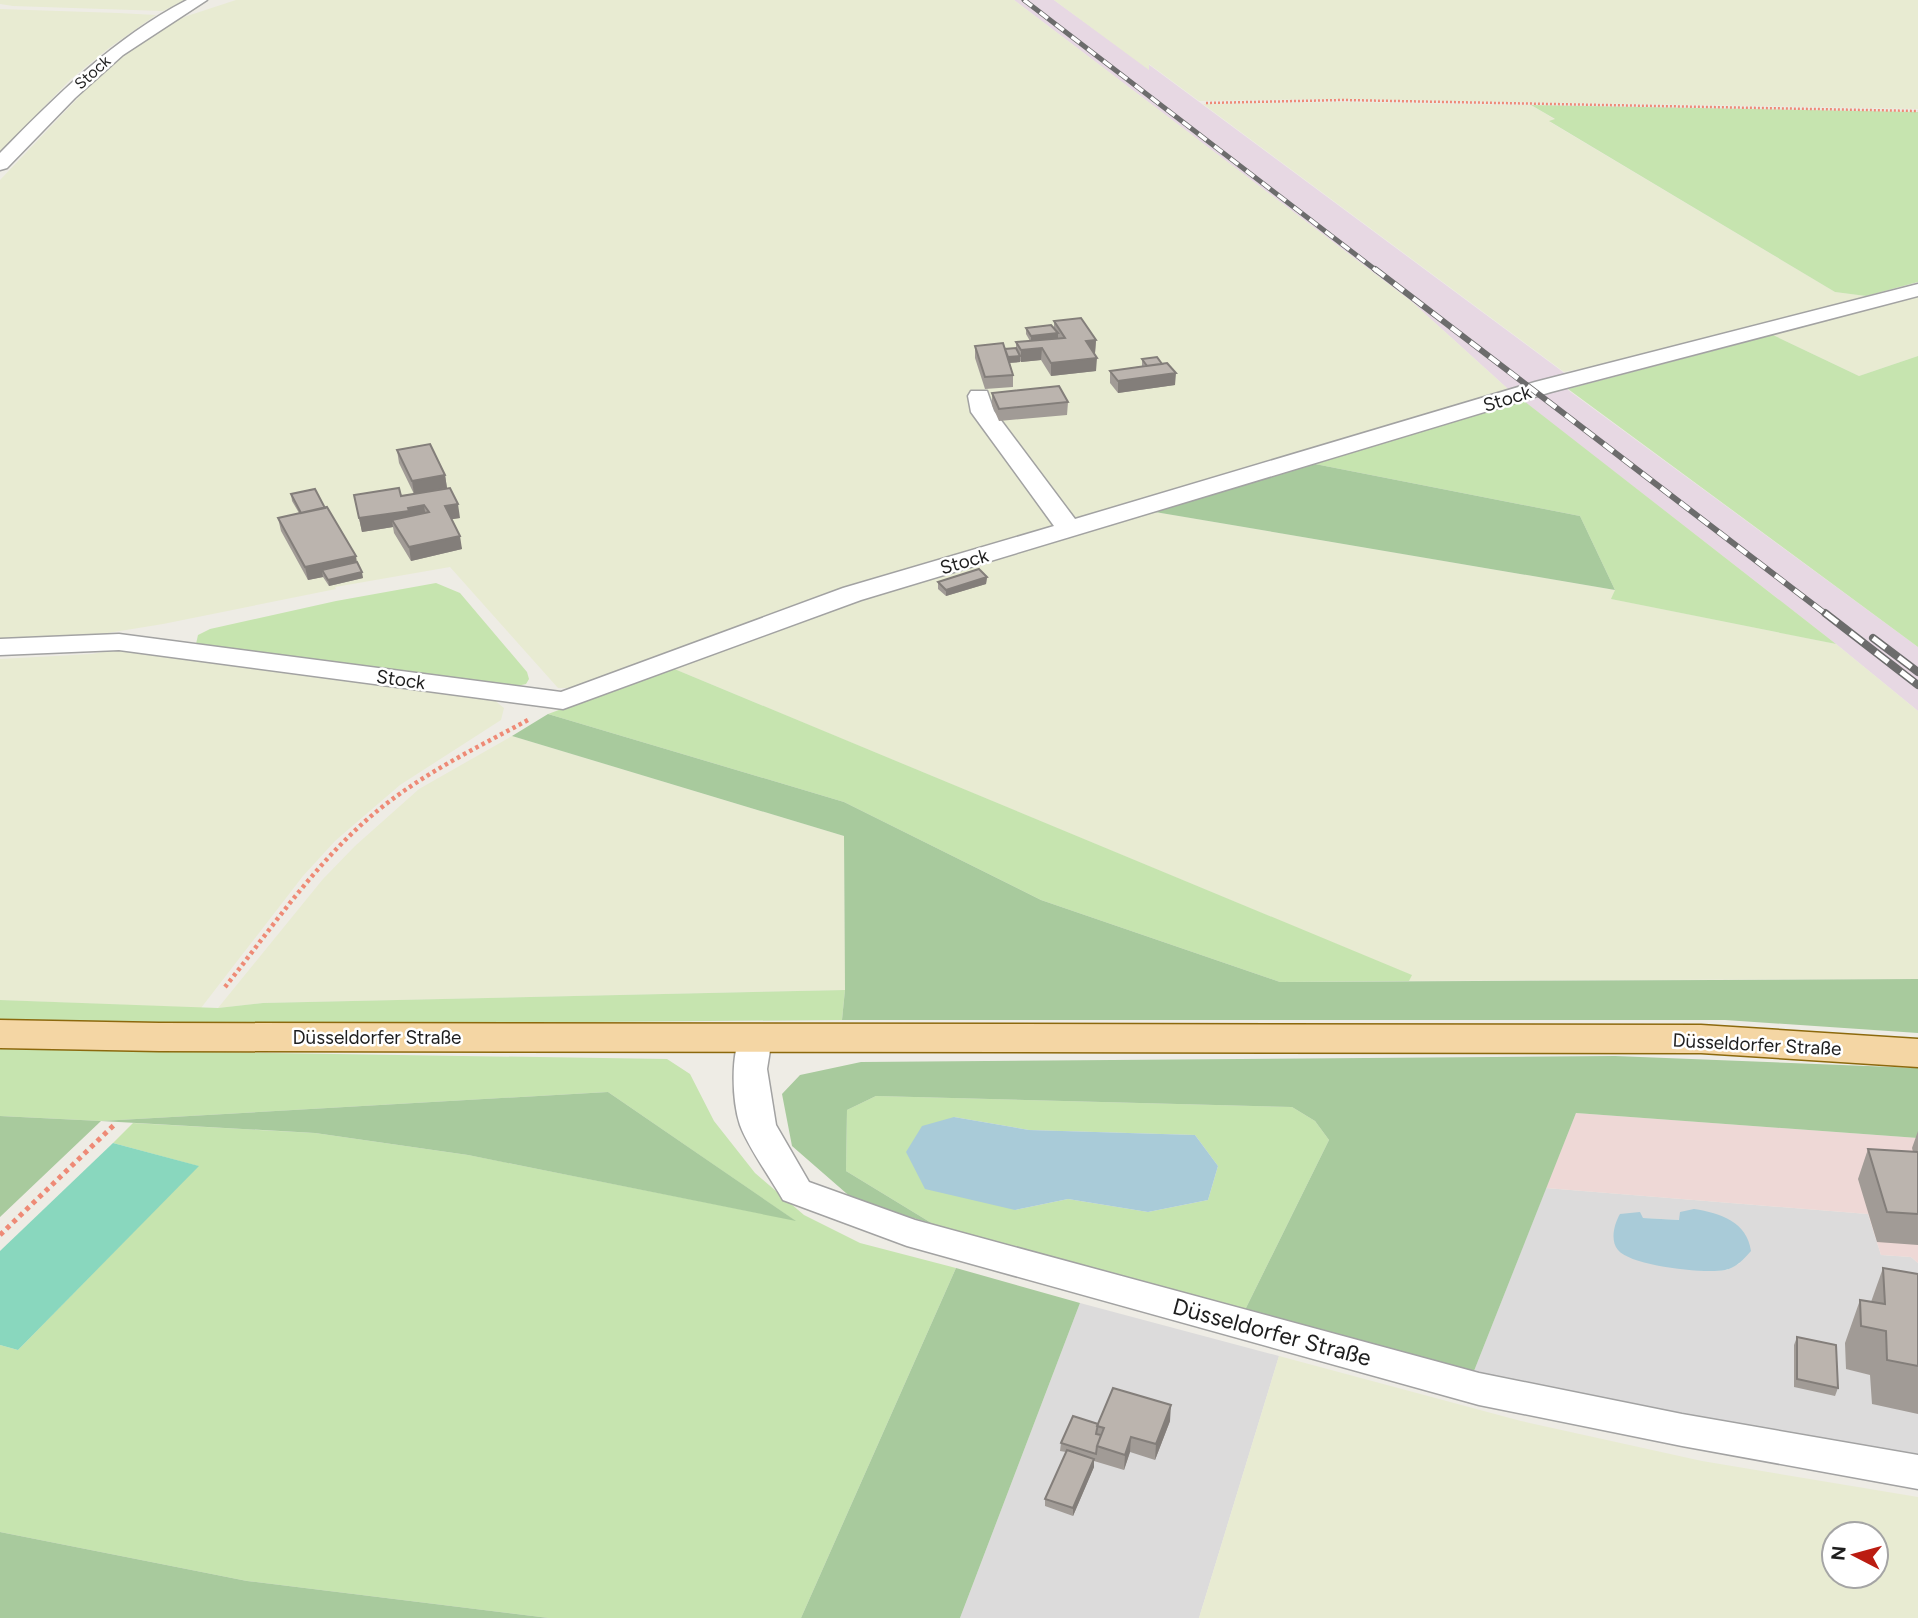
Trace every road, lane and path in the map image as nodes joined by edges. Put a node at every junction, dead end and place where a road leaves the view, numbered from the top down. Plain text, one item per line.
1 (199, 0) edge
2 (1206, 103) dead end
3 (1918, 110) edge
4 (0, 164) edge
5 (1918, 290) edge
6 (979, 396) dead end
7 (1070, 530) junction
8 (0, 647) edge
9 (562, 701) junction
10 (225, 987) dead end
11 (0, 1034) edge
12 (755, 1038) junction
13 (1918, 1053) edge
14 (114, 1125) dead end
15 (0, 1236) edge
16 (1918, 1472) edge

1 - 4 street, Stock
2 - 3 path
5 - 7 street, Stock
6 - 7 street
7 - 9 street, Stock
8 - 9 street, Stock
9 - 10 path
11 - 12 main road, Düsseldorfer Straße
12 - 13 main road, Düsseldorfer Straße
12 - 16 street, Düsseldorfer Straße
14 - 15 path

